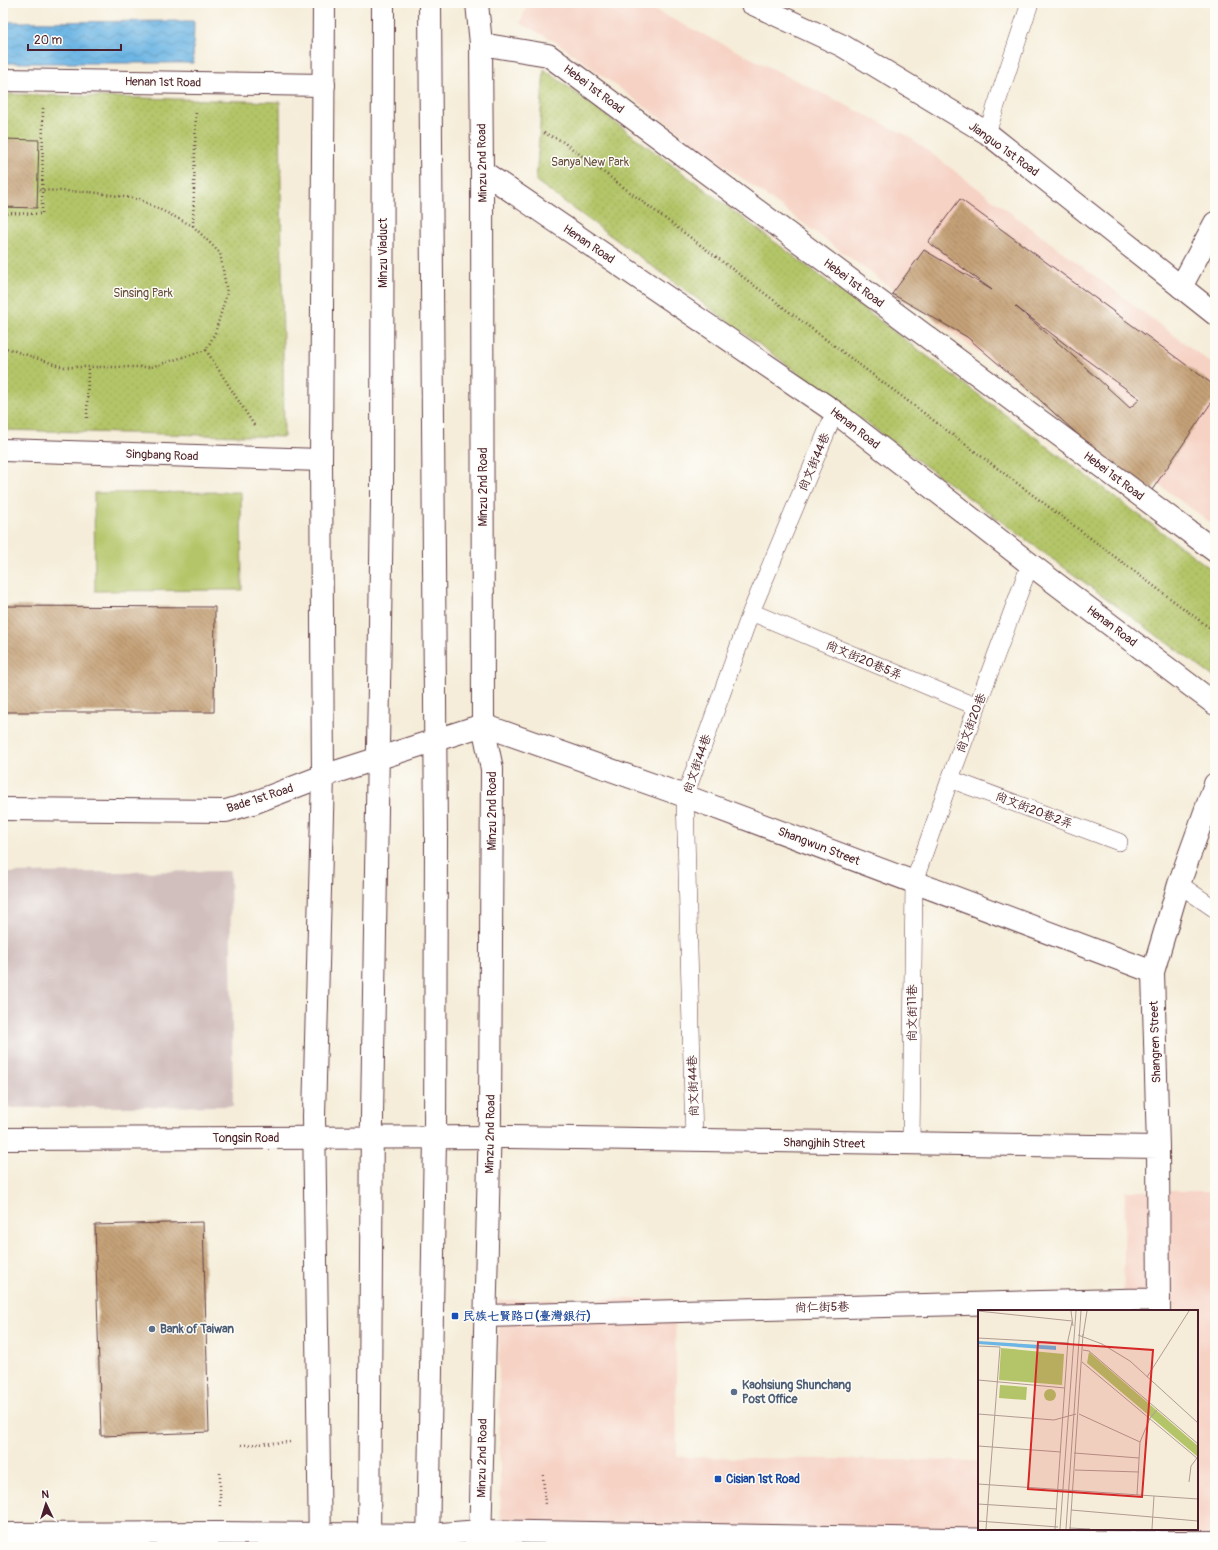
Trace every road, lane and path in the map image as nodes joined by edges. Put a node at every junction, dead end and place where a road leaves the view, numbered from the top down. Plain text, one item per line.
1 (324, 3) edge
2 (383, 3) edge
3 (430, 3) edge
4 (477, 3) edge
5 (752, 3) edge
6 (1030, 3) edge
7 (481, 44) junction
8 (3, 80) edge
9 (43, 81) junction
10 (197, 83) junction
11 (324, 85) junction
12 (544, 133) dead end
13 (987, 133) junction
14 (482, 171) junction
15 (38, 190) dead end
16 (43, 191) junction
17 (3, 213) edge
18 (1215, 223) edge
19 (193, 226) junction
20 (1181, 287) junction
21 (1215, 314) edge
22 (3, 348) edge
23 (206, 350) junction
24 (88, 367) junction
25 (835, 412) junction
26 (86, 418) dead end
27 (254, 425) dead end
28 (3, 450) edge
29 (321, 460) junction
30 (1215, 550) edge
31 (1030, 564) junction
32 (751, 612) junction
33 (1215, 632) edge
34 (1215, 704) edge
35 (977, 707) junction
36 (483, 725) junction
37 (434, 740) junction
38 (377, 758) junction
39 (324, 776) junction
40 (950, 779) junction
41 (1215, 784) edge
42 (684, 796) junction
43 (3, 809) edge
44 (1119, 842) dead end
45 (914, 882) junction
46 (1179, 884) junction
47 (1215, 909) edge
48 (1153, 972) junction
49 (435, 1137) junction
50 (490, 1137) junction
51 (314, 1138) junction
52 (372, 1138) junction
53 (3, 1139) edge
54 (694, 1140) junction
55 (911, 1144) junction
56 (1158, 1147) junction
57 (1159, 1305) edge
58 (485, 1316) junction
59 (3, 1534) edge
60 (1155, 1536) edge
61 (480, 1539) edge
62 (319, 1540) edge
63 (369, 1540) edge
64 (428, 1541) edge
65 (1215, 1542) edge

1 - 11 street
2 - 38 street, Minzu Viaduct
3 - 37 street
4 - 7 street, Minzu 2nd Road
5 - 13 street, Jianguo 1st Road
6 - 13 lane
7 - 14 street, Minzu 2nd Road
7 - 30 street, Hebei 1st Road
8 - 9 street, Henan 1st Road
9 - 10 street, Henan 1st Road
9 - 16 path
10 - 11 street, Henan 1st Road
10 - 19 path
11 - 29 street
12 - 33 path
13 - 20 street, Jianguo 1st Road
14 - 25 street, Henan Road
14 - 36 street, Minzu 2nd Road
15 - 16 path
16 - 17 path
16 - 19 path
18 - 20 street
19 - 23 path
20 - 21 street, Jianguo 1st Road
22 - 24 path
23 - 24 path
23 - 27 path
24 - 26 path
25 - 31 street, Henan Road
25 - 32 lane, 尚文街44巷
28 - 29 street, Singbang Road
29 - 39 street
31 - 34 street, Henan Road
31 - 35 lane, 尚文街20巷
32 - 35 lane, 尚文街20巷5弄
32 - 42 lane, 尚文街44巷
35 - 40 lane, 尚文街20巷
36 - 37 street, Bade 1st Road
36 - 42 street, Shangwun Street
36 - 50 street, Minzu 2nd Road
37 - 38 street, Bade 1st Road
37 - 49 street
38 - 39 street, Bade 1st Road
38 - 52 street
39 - 43 street, Bade 1st Road
39 - 51 street
40 - 44 lane, 尚文街20巷2弄
40 - 45 lane, 尚文街20巷
41 - 46 street, Shangren Street
42 - 45 street, Shangwun Street
42 - 54 lane, 尚文街44巷
45 - 48 street, Shangwun Street
45 - 55 lane, 尚文街11巷
46 - 47 lane
46 - 48 street, Shangren Street
48 - 56 street, Shangren Street
49 - 50 street, Tongsin Road
49 - 52 street, Tongsin Road
49 - 64 street
50 - 54 street, Shangjhih Street
50 - 58 street, Minzu 2nd Road
51 - 52 street, Tongsin Road
51 - 53 street, Tongsin Road
51 - 62 street
52 - 63 street
54 - 55 street, Shangjhih Street
55 - 56 street, Shangjhih Street
56 - 57 street, Shangren Street
57 - 58 street, 尚仁街5巷
58 - 61 street, Minzu 2nd Road
59 - 62 street
60 - 61 street
60 - 65 street
61 - 64 street
62 - 63 street
63 - 64 street

